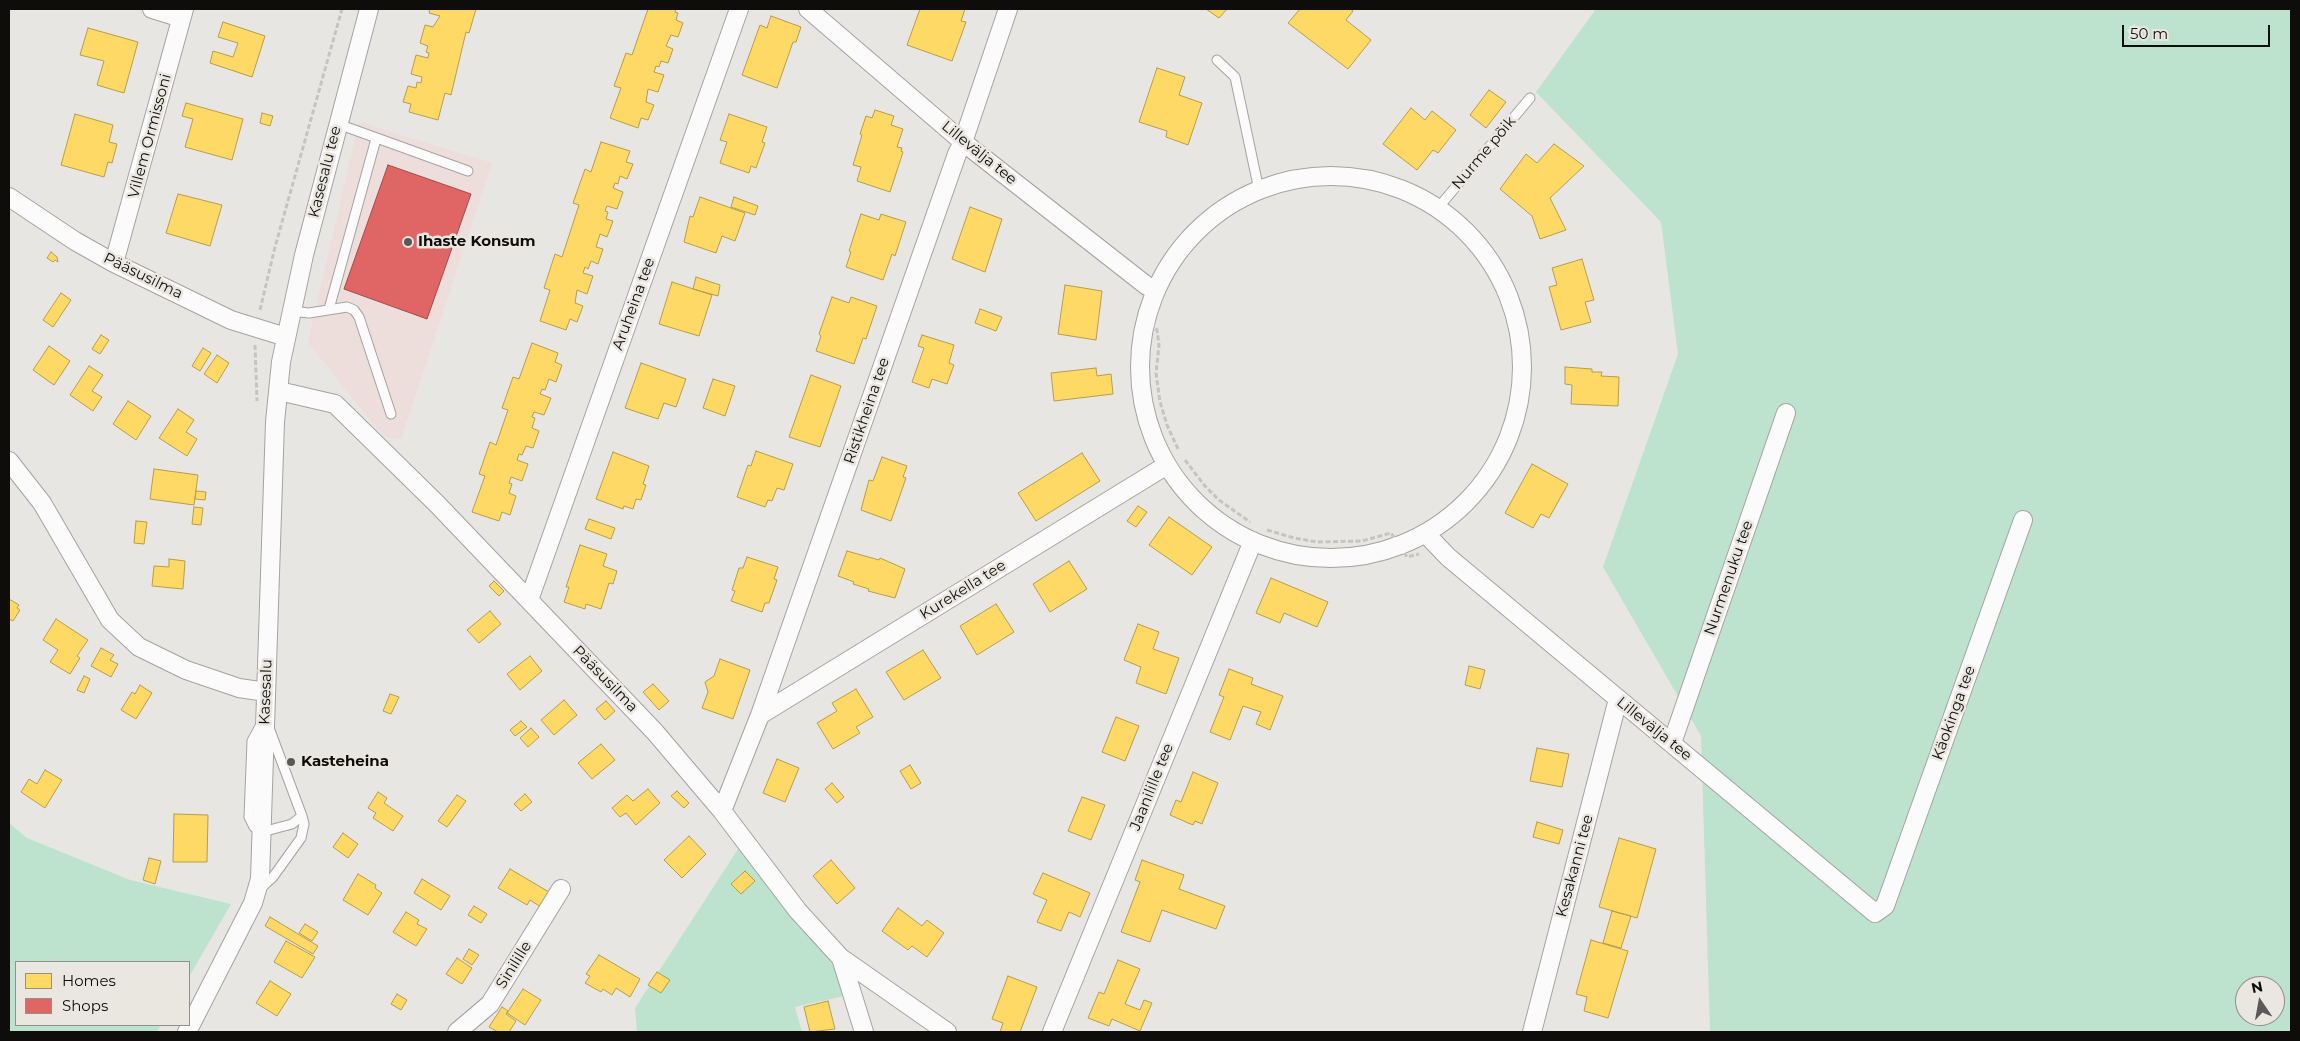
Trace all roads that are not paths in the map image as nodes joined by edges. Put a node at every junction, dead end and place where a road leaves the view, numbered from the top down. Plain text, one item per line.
1 (152, 9) edge
2 (369, 9) edge
3 (738, 9) edge
4 (808, 9) edge
5 (1008, 9) edge
6 (183, 13) edge
7 (1217, 60) dead end
8 (1530, 98) dead end
9 (338, 124) junction
10 (376, 139) junction
11 (963, 142) junction
12 (468, 171) dead end
13 (1258, 190) junction
14 (9, 197) edge
15 (1438, 208) junction
16 (114, 263) junction
17 (1156, 289) junction
18 (329, 309) junction
19 (291, 311) junction
20 (286, 337) junction
21 (279, 391) junction
22 (1786, 413) dead end
23 (391, 414) dead end
24 (9, 461) edge
25 (1166, 465) junction
26 (2023, 520) dead end
27 (1256, 531) junction
28 (1426, 534) junction
29 (529, 600) junction
30 (266, 692) junction
31 (1618, 699) junction
32 (760, 715) junction
33 (265, 717) junction
34 (1672, 743) junction
35 (722, 811) junction
36 (302, 816) junction
37 (262, 832) junction
38 (561, 889) dead end
39 (256, 893) junction
40 (1885, 906) joint
41 (841, 958) junction
42 (187, 1032) edge
43 (457, 1032) edge
44 (864, 1032) edge
45 (947, 1032) edge
46 (1052, 1032) edge
47 (1532, 1032) edge

1 - 6 street
2 - 9 street, Kasesalu tee
3 - 29 street, Aruheina tee
4 - 11 street, Lillevälja tee
5 - 11 street, Ristikheina tee
6 - 16 street, Villem Ormissoni
7 - 13 lane
8 - 15 lane, Nurme põik
9 - 10 lane
9 - 19 street, Kasesalu tee
10 - 12 lane
10 - 18 lane
11 - 17 street, Lillevälja tee
11 - 32 street, Ristikheina tee
13 - 15 street
13 - 17 street
14 - 16 street, Pääsusilma
15 - 28 street
16 - 20 street, Pääsusilma
17 - 25 street
18 - 19 lane
18 - 23 lane
19 - 20 street, Kasesalu tee
20 - 21 street, Kasesalu
21 - 29 street, Pääsusilma
21 - 30 street, Kasesalu
22 - 34 street, Nurmenuku tee
24 - 30 street
25 - 27 street
25 - 32 street, Kurekella tee
26 - 40 street, Käokinga tee
27 - 28 street
27 - 46 street, Jaanilille tee
28 - 31 street, Lillevälja tee
29 - 35 street, Pääsusilma
30 - 33 street, Kasesalu
31 - 34 street, Lillevälja tee
31 - 47 street, Kesakanni tee
32 - 35 street, Ristikheina tee
33 - 36 lane
33 - 37 street, Kasesalu
34 - 40 street, Lillevälja tee
35 - 41 street, Pääsusilma
36 - 37 lane
36 - 39 lane
37 - 39 street, Kasesalu
38 - 43 street, Sinilille
39 - 42 street, Kasesalu
41 - 44 street, Pääsusilma
41 - 45 street

